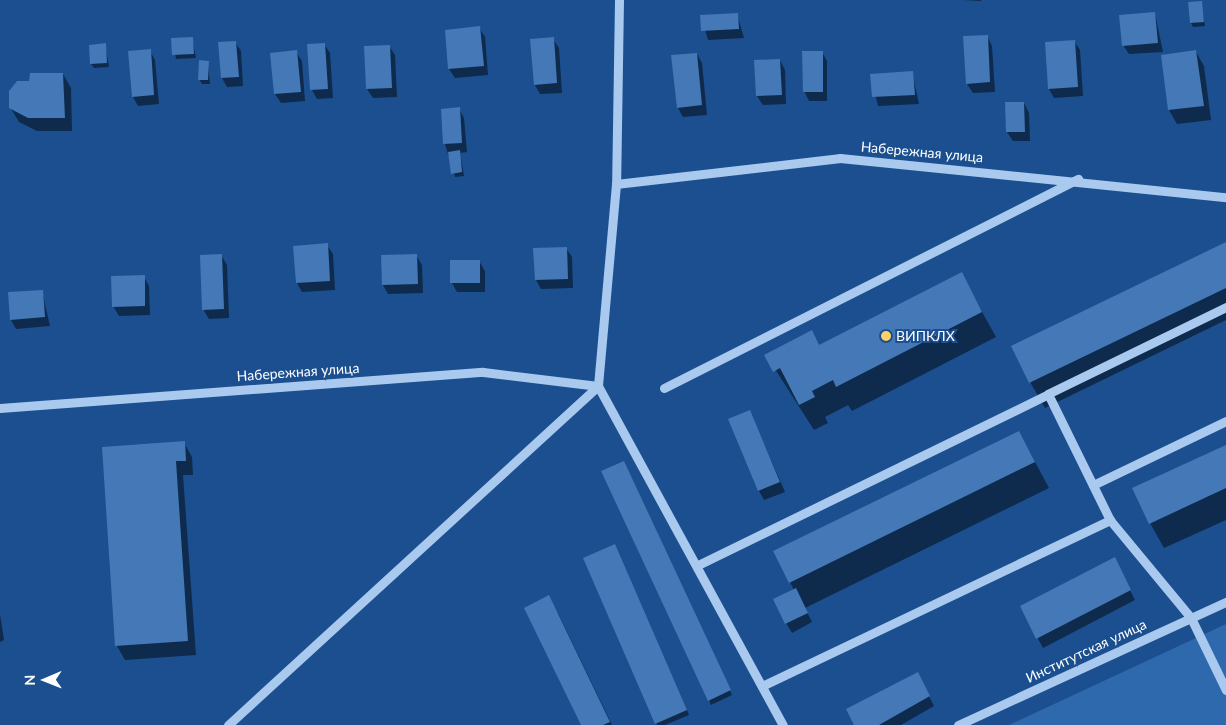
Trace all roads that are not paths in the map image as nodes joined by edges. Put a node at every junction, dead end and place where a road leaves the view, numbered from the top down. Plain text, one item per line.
1 (619, 0) edge
2 (1078, 179) junction
3 (616, 184) junction
4 (1226, 197) edge
5 (1226, 307) edge
6 (598, 386) junction
7 (664, 388) dead end
8 (1048, 394) junction
9 (0, 408) edge
10 (1226, 421) edge
11 (1093, 484) junction
12 (1110, 520) junction
13 (698, 565) junction
14 (1226, 602) edge
15 (1191, 618) junction
16 (762, 686) junction
17 (1226, 690) edge
18 (228, 725) edge
19 (782, 725) edge
20 (958, 725) edge

1 - 3 street
2 - 3 street, Набережная улица
2 - 4 street, Набережная улица
2 - 7 street
3 - 6 street
5 - 8 street
6 - 9 street, Набережная улица
6 - 13 street
6 - 18 street
8 - 11 street
8 - 13 street
10 - 11 street
11 - 12 street
12 - 15 street
12 - 16 street
13 - 16 street
14 - 15 street, Институтская улица
15 - 17 street
15 - 20 street, Институтская улица
16 - 19 street

